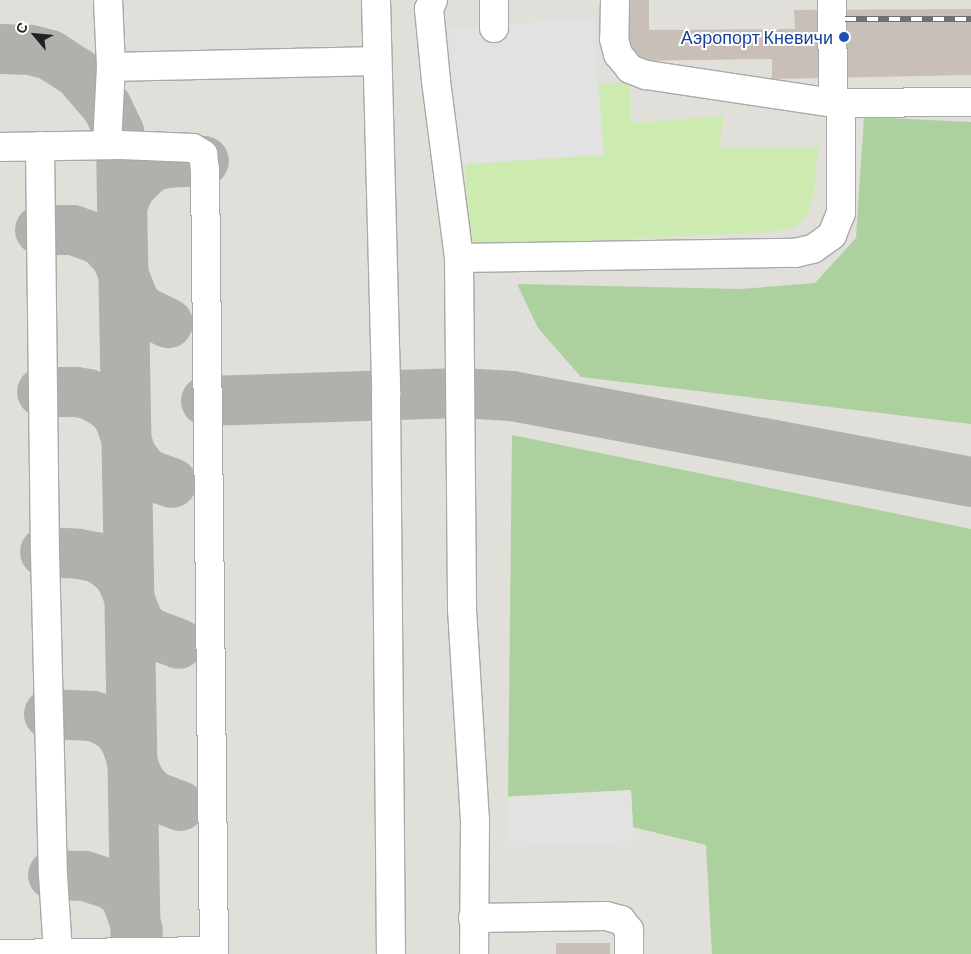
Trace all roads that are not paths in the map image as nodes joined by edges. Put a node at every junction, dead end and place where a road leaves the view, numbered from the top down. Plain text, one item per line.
1 (108, 0) edge
2 (376, 0) edge
3 (433, 0) edge
4 (494, 0) edge
5 (616, 0) edge
6 (832, 0) edge
7 (494, 28) dead end
8 (377, 61) junction
9 (111, 67) junction
10 (971, 102) edge
11 (837, 103) junction
12 (107, 145) junction
13 (40, 146) junction
14 (0, 147) edge
15 (459, 258) junction
16 (473, 918) junction
17 (58, 952) junction
18 (214, 953) edge
19 (0, 954) edge
20 (391, 954) edge
21 (474, 954) edge
22 (629, 954) edge

1 - 9 lane
2 - 8 lane
3 - 15 lane
4 - 7 lane
5 - 11 lane
6 - 11 lane
8 - 9 lane
8 - 20 lane
9 - 12 lane
10 - 11 lane
11 - 15 lane
12 - 13 lane
12 - 18 lane
13 - 14 lane
13 - 17 lane
15 - 16 lane
16 - 21 lane
16 - 22 lane
17 - 18 lane
17 - 19 lane

